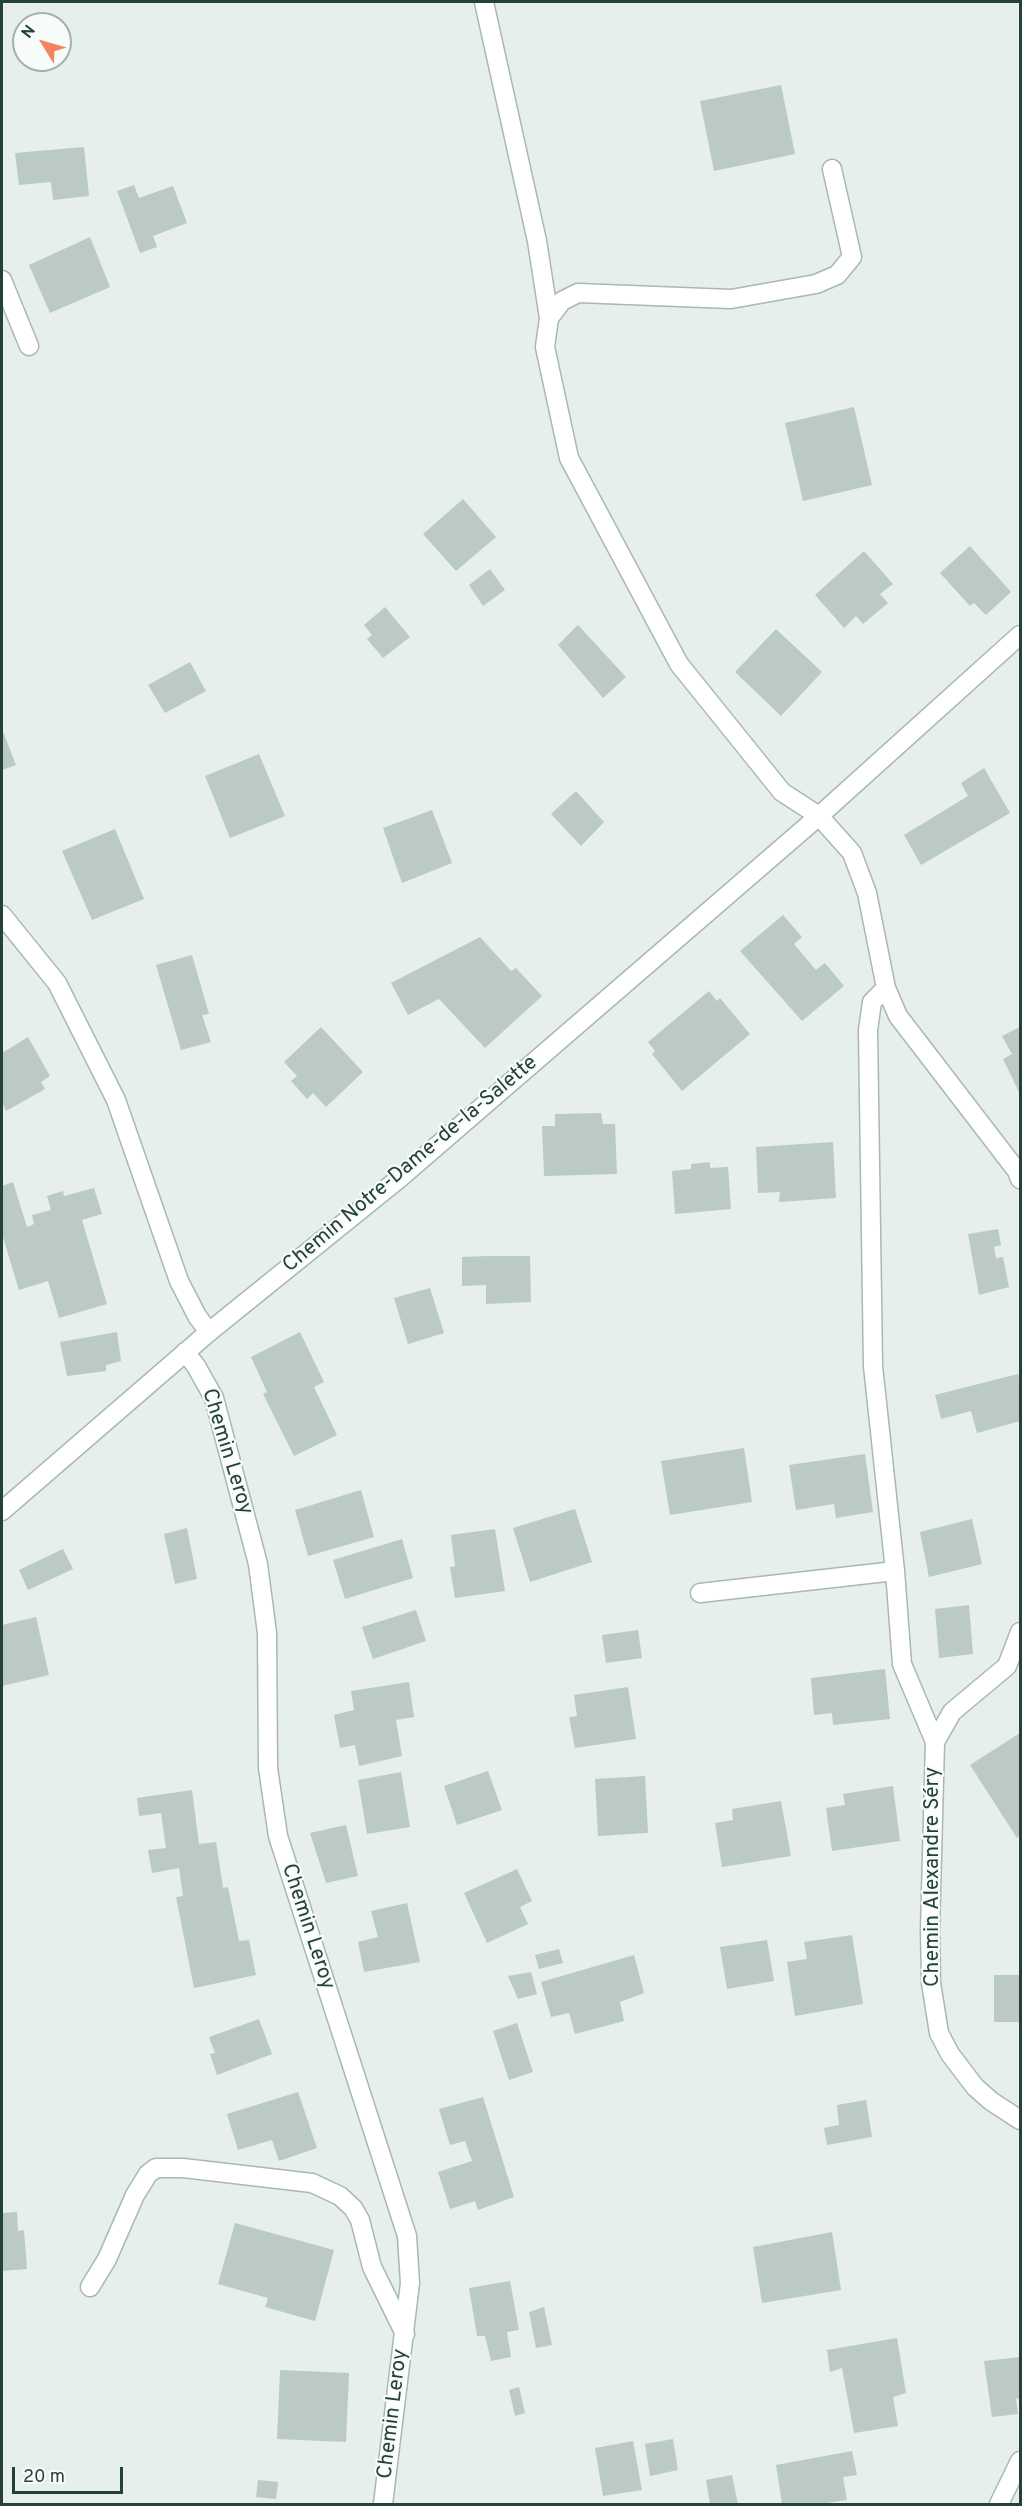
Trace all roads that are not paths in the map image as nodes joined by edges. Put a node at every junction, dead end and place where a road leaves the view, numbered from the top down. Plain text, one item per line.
1 (484, 2) edge
2 (832, 169) dead end
3 (2, 280) edge
4 (549, 318) junction
5 (29, 346) dead end
6 (1020, 635) edge
7 (819, 816) junction
8 (2, 915) edge
9 (886, 988) junction
10 (1020, 1179) edge
11 (209, 1332) junction
12 (185, 1352) junction
13 (2, 1511) edge
14 (895, 1571) junction
15 (700, 1593) dead end
16 (1020, 1632) edge
17 (935, 1742) junction
18 (1020, 2120) edge
19 (90, 2287) dead end
20 (405, 2334) junction
21 (1020, 2461) edge
22 (383, 2505) edge
23 (999, 2505) edge

1 - 4 street
2 - 4 street
3 - 5 street
4 - 7 street
6 - 7 street, Chemin Notre-Dame-de-la-Salette
7 - 9 street
7 - 11 street, Chemin Notre-Dame-de-la-Salette
8 - 11 street
9 - 10 street
9 - 14 street
11 - 12 street, Chemin Notre-Dame-de-la-Salette
12 - 13 street, Chemin Notre-Dame-de-la-Salette
12 - 20 street, Chemin Leroy
14 - 15 street
14 - 17 street
16 - 17 street, Chemin Alexandre Séry
17 - 18 street, Chemin Alexandre Séry
19 - 20 street
20 - 22 street, Chemin Leroy
21 - 23 street

